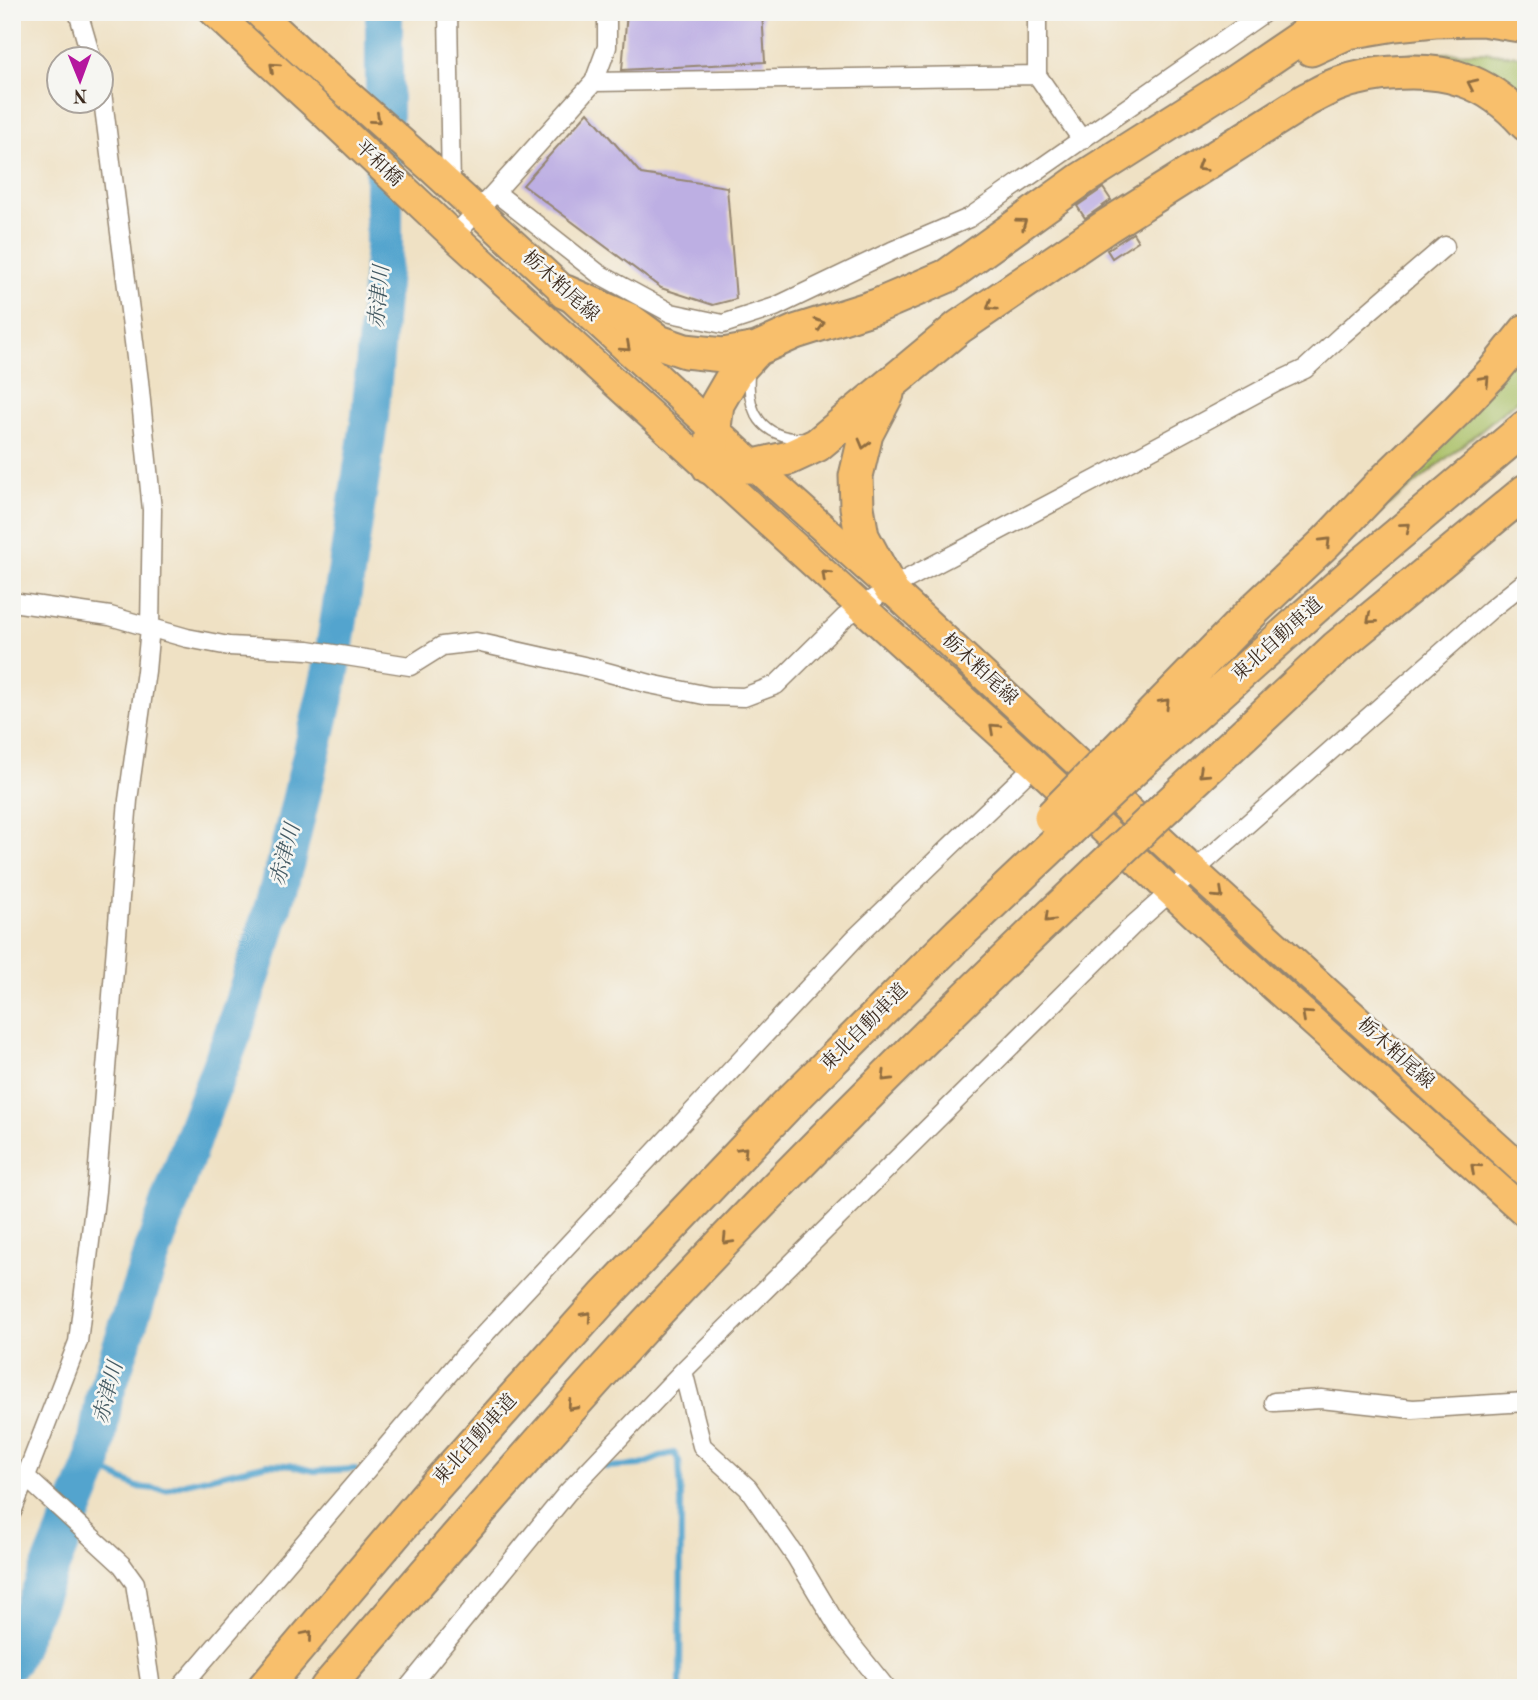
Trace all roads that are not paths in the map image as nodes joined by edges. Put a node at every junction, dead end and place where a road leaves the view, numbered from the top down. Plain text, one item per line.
1 (78, 12) edge
2 (214, 12) edge
3 (258, 12) edge
4 (448, 12) edge
5 (607, 12) edge
6 (1037, 12) edge
7 (1265, 12) edge
8 (1338, 12) edge
9 (1526, 26) edge
10 (1526, 44) edge
11 (88, 46) edge
12 (1037, 75) junction
13 (594, 82) junction
14 (1235, 82) junction
15 (105, 116) edge
16 (1526, 124) edge
17 (1259, 130) junction
18 (1082, 140) junction
19 (441, 178) junction
20 (486, 201) junction
21 (431, 214) joint
22 (454, 236) junction
23 (1445, 246) dead end
24 (565, 292) junction
25 (1526, 331) edge
26 (757, 349) junction
27 (892, 382) junction
28 (713, 427) junction
29 (1526, 427) edge
30 (836, 429) junction
31 (754, 466) junction
32 (709, 467) junction
33 (1523, 494) edge
34 (1526, 581) edge
35 (890, 588) junction
36 (12, 602) edge
37 (862, 607) junction
38 (150, 627) junction
39 (1126, 759) junction
40 (1035, 765) junction
41 (1195, 872) junction
42 (1171, 893) junction
43 (1526, 1172) edge
44 (1526, 1213) edge
45 (682, 1371) junction
46 (1274, 1402) dead end
47 (1526, 1402) edge
48 (26, 1477) junction
49 (12, 1512) edge
50 (151, 1688) edge
51 (180, 1688) edge
52 (264, 1688) edge
53 (327, 1688) edge
54 (408, 1688) edge
55 (886, 1688) edge

1 - 11 street
21 -> 2 main road, 平和橋
3 -> 19 main road, 平和橋
4 - 19 street
5 - 13 street
6 - 12 street
7 - 18 street
8 - 14 highway
9 - 14 highway
10 - 17 highway
12 - 13 street
12 - 18 street
13 - 20 street
26 -> 14 highway
15 - 38 street
16 -> 17 highway
17 -> 27 highway
18 - 20 street
19 - 20 main road, 栃木粕尾線
20 - 22 street
20 - 24 main road, 栃木粕尾線
21 - 22 main road, 栃木粕尾線
22 - 32 main road, 栃木粕尾線
23 - 35 street
24 - 26 highway
24 -> 28 main road, 栃木粕尾線
39 -> 25 highway
26 - 28 highway
26 - 30 lane
27 - 30 highway
27 -> 35 highway
28 - 31 main road, 栃木粕尾線
28 - 32 highway
39 -> 29 highway, 東北自動車道
30 - 31 highway
31 - 32 highway
31 - 35 main road, 栃木粕尾線
37 -> 32 main road, 栃木粕尾線
33 -> 53 highway, bridge
34 - 41 street
35 - 37 street
35 - 41 main road, 栃木粕尾線
36 - 38 street
37 - 38 street
40 -> 37 main road, 栃木粕尾線
38 - 48 street
52 -> 39 highway, 東北自動車道, bridge
40 - 42 main road, 栃木粕尾線
40 - 51 street
41 - 42 street
41 -> 43 main road, 栃木粕尾線
44 -> 42 main road, 栃木粕尾線
42 - 45 street
45 - 54 street
45 - 55 street
46 - 47 street
48 - 49 street
48 - 50 street

